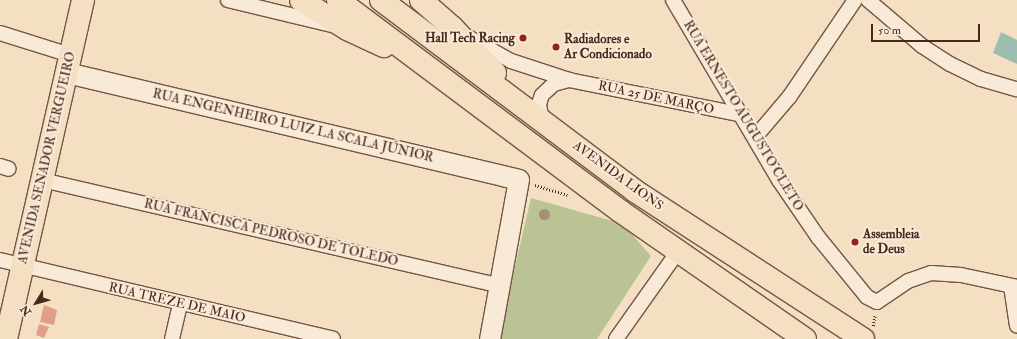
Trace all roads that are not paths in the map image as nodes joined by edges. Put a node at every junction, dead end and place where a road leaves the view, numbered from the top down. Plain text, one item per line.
1 (82, 0) edge
2 (228, 0) edge
3 (301, 0) edge
4 (338, 0) edge
5 (381, 0) edge
6 (421, 0) edge
7 (673, 0) edge
8 (855, 0) edge
9 (868, 0) edge
10 (452, 27) junction
11 (347, 29) junction
12 (0, 33) edge
13 (68, 64) junction
14 (422, 64) junction
15 (569, 80) junction
16 (1017, 89) edge
17 (523, 106) junction
18 (743, 116) junction
19 (542, 120) junction
20 (756, 136) junction
21 (42, 180) junction
22 (679, 250) junction
23 (0, 260) edge
24 (22, 266) junction
25 (501, 286) junction
26 (1014, 286) edge
27 (180, 304) junction
28 (1017, 326) edge
29 (327, 338) edge
30 (6, 339) edge
31 (172, 339) edge
32 (490, 339) edge
33 (616, 339) edge
34 (805, 339) edge
35 (869, 339) edge

1 - 13 main road, AVENIDA SENADOR VERGUEIRO
2 - 11 street
3 - 11 main road
4 - 14 main road, AVENIDA LIONS
5 - 17 main road, AVENIDA LIONS
6 - 10 main road
7 - 18 street, RUA ERNESTO AUGUSTO CLETO
8 - 20 street
9 - 16 street
10 - 15 street, RUA 25 DE MARÇO
10 - 17 main road
11 - 14 main road
12 - 13 street
13 - 21 main road, AVENIDA SENADOR VERGUEIRO
13 - 25 street, RUA ENGENHEIRO LUIZ LA SCALA JÚNIOR
14 - 22 main road, AVENIDA LIONS
15 - 18 street, RUA 25 DE MARÇO
15 - 19 street
17 - 19 main road, AVENIDA LIONS
18 - 20 street, RUA ERNESTO AUGUSTO CLETO
19 - 35 main road, AVENIDA LIONS
20 - 26 street, RUA ERNESTO AUGUSTO CLETO
21 - 24 main road, AVENIDA SENADOR VERGUEIRO
21 - 25 street, RUA FRANCISCA PEDROSO DE TOLEDO
22 - 33 street
22 - 34 main road, AVENIDA LIONS
23 - 24 street, RUA TREZE DE MAIO
24 - 27 street, RUA TREZE DE MAIO
24 - 30 main road, AVENIDA SENADOR VERGUEIRO
25 - 32 street
26 - 28 street
27 - 29 street, RUA TREZE DE MAIO
27 - 31 street

